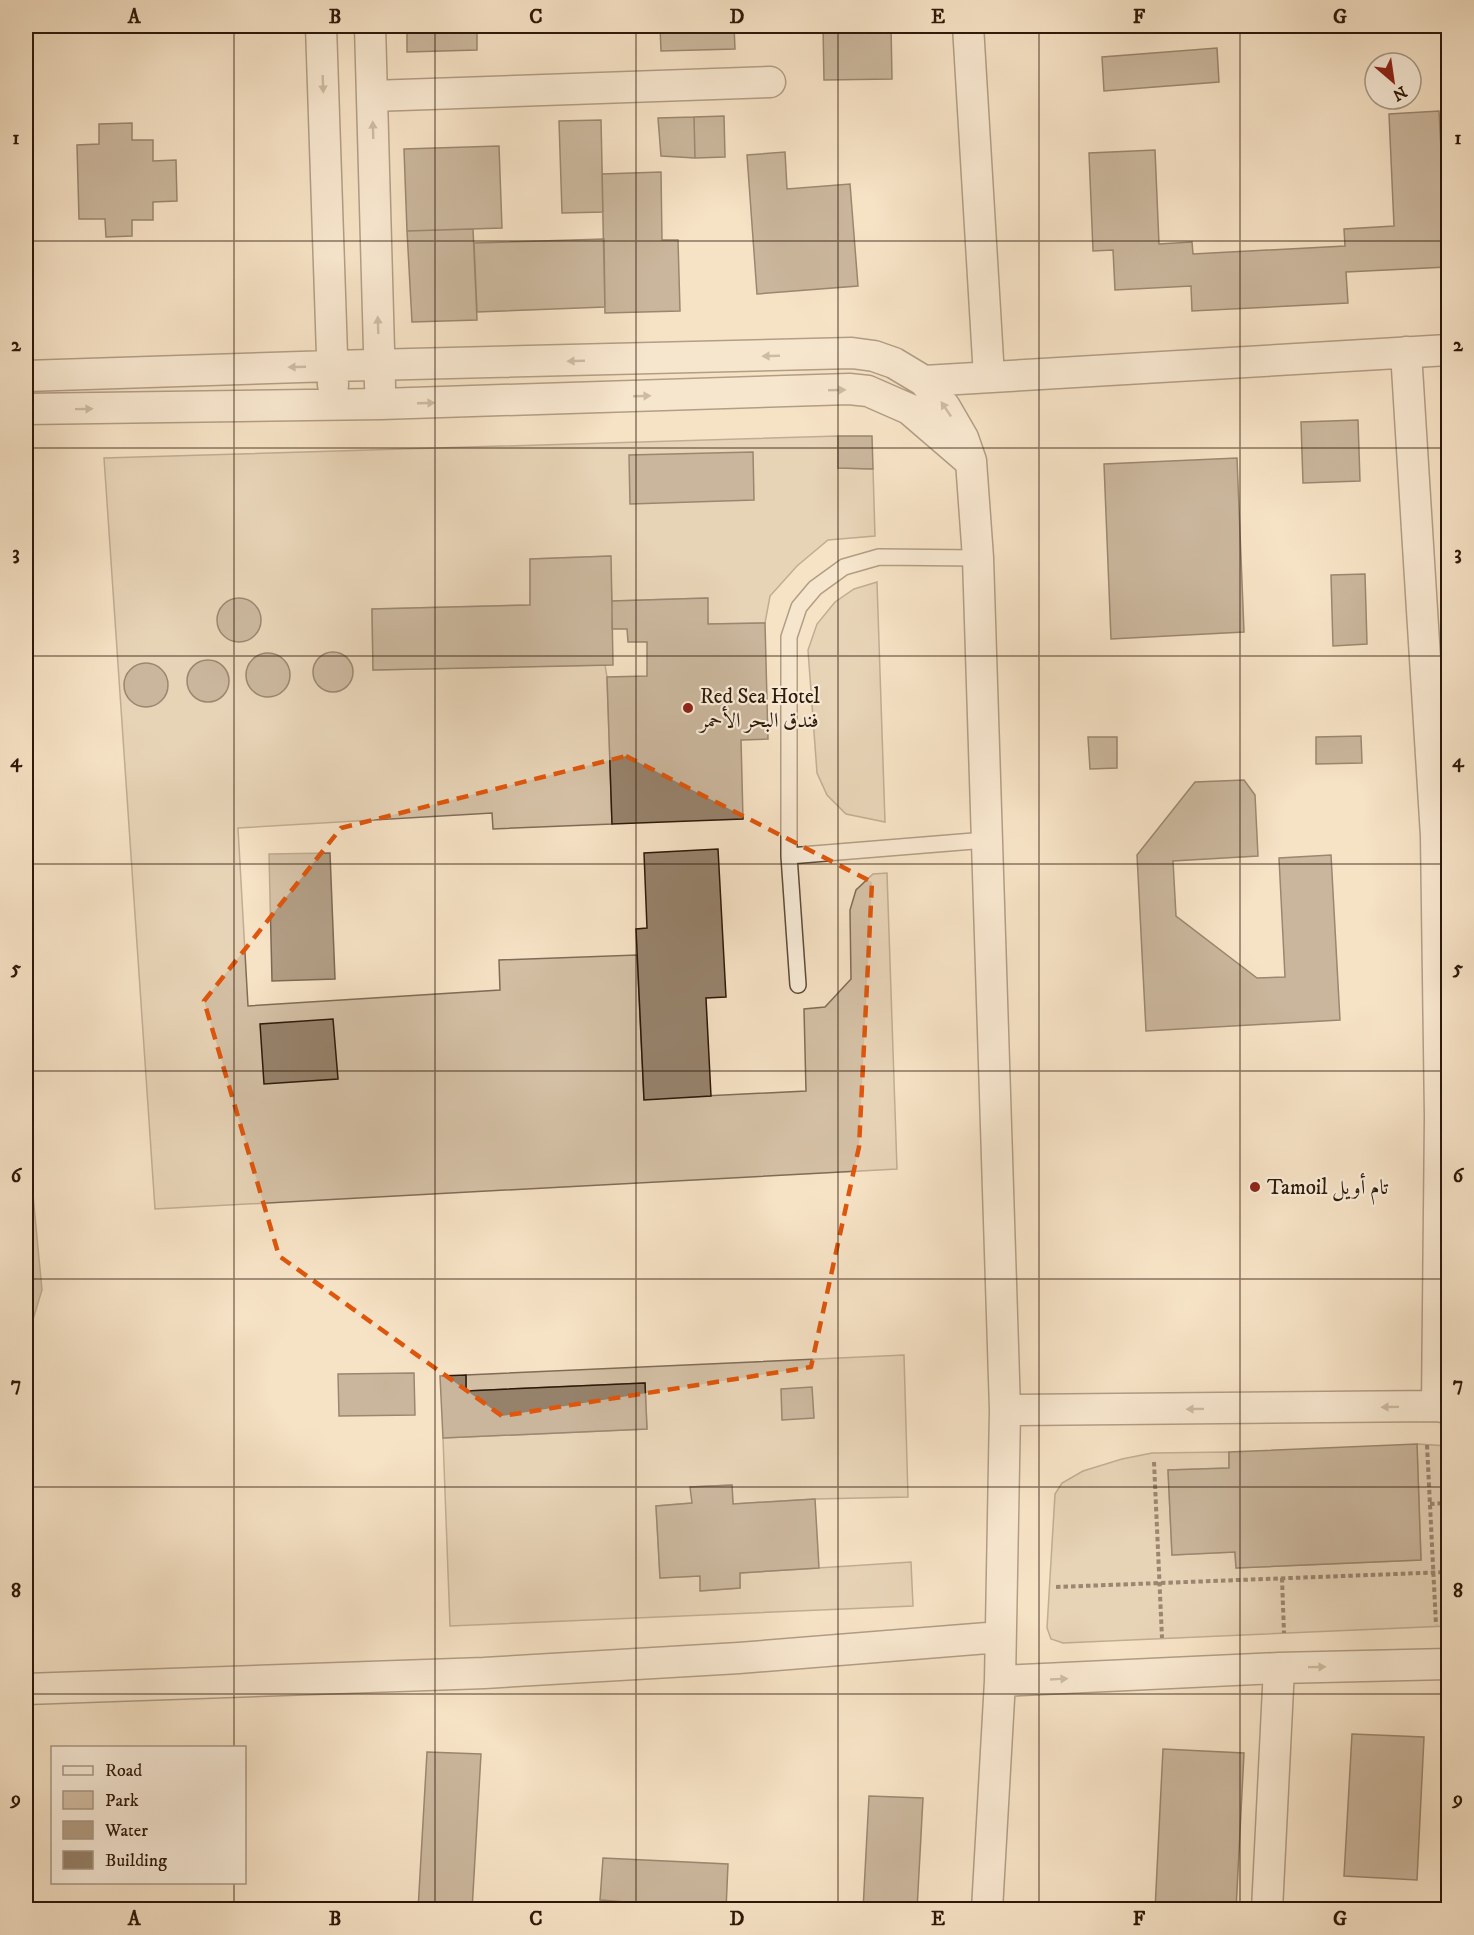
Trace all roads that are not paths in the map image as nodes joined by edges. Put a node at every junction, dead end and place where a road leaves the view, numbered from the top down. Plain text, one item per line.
1 (321, 26) edge
2 (370, 26) edge
3 (968, 26) edge
4 (770, 82) dead end
5 (372, 96) junction
6 (1449, 350) edge
7 (1406, 352) junction
8 (332, 366) junction
9 (380, 366) junction
10 (26, 376) edge
11 (989, 377) junction
12 (924, 381) junction
13 (334, 404) junction
14 (381, 404) junction
15 (26, 410) edge
16 (971, 461) junction
17 (978, 558) junction
18 (986, 840) junction
19 (789, 856) junction
20 (798, 985) dead end
21 (1443, 1407) edge
22 (1005, 1410) junction
23 (1000, 1637) junction
24 (1449, 1664) edge
25 (1279, 1668) junction
26 (1000, 1681) junction
27 (26, 1689) edge
28 (987, 1910) edge
29 (1267, 1910) edge

1 -> 8 street
2 - 5 street
3 - 11 street
4 - 5 street
9 -> 5 street
6 - 7 street
7 - 11 street
7 - 21 street
8 - 9 street
8 -> 10 street
8 - 13 street
12 -> 9 street
9 - 14 street
11 - 12 street
16 -> 12 street
13 - 14 street
15 -> 13 street
14 -> 16 street
16 - 17 street
17 - 18 street
17 - 19 lane
18 - 19 lane
18 - 22 street
19 - 20 lane
21 -> 22 street
22 - 23 street
23 - 26 street
23 - 27 street
25 -> 24 street
26 -> 25 street
25 - 29 street
26 - 28 street

